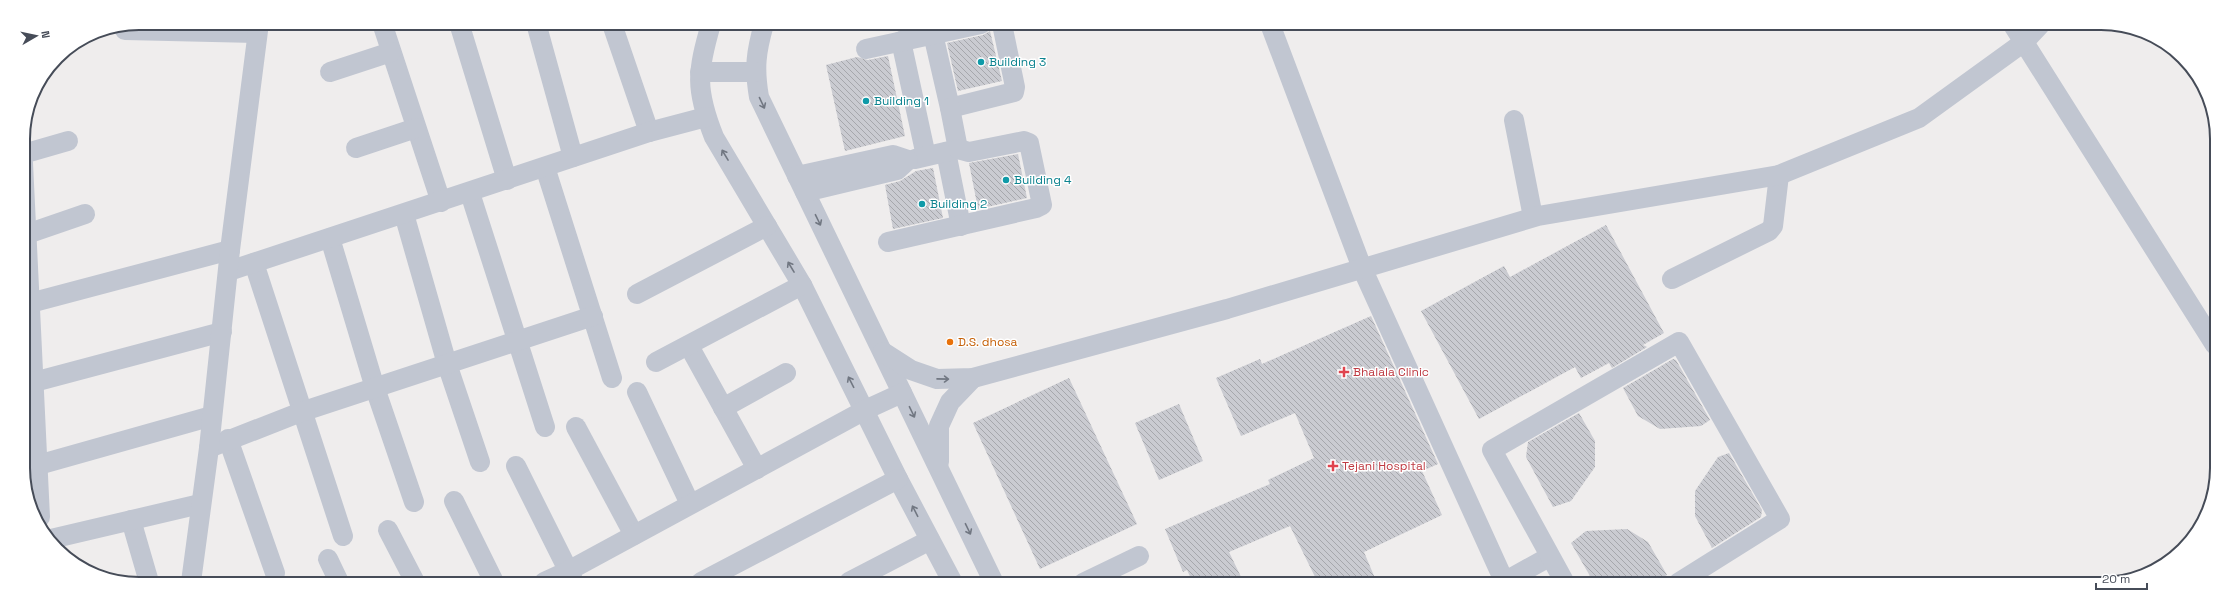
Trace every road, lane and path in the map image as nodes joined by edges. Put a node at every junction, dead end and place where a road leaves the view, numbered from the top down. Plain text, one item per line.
1 (258, 30) edge
2 (384, 30) edge
3 (461, 30) edge
4 (538, 30) edge
5 (614, 30) edge
6 (709, 30) edge
7 (762, 30) edge
8 (952, 30) edge
9 (1003, 30) edge
10 (1272, 30) edge
11 (2016, 30) edge
12 (2035, 30) edge
13 (933, 34) junction
14 (901, 41) junction
15 (2024, 42) junction
16 (866, 49) dead end
17 (391, 52) junction
18 (330, 72) dead end
19 (700, 72) junction
20 (755, 72) junction
21 (950, 108) junction
22 (706, 117) junction
23 (1514, 120) dead end
24 (416, 128) junction
25 (649, 132) junction
26 (68, 141) dead end
27 (356, 148) dead end
28 (952, 150) junction
29 (30, 152) edge
30 (573, 157) junction
31 (917, 158) junction
32 (545, 167) junction
33 (1779, 175) junction
34 (507, 180) junction
35 (801, 184) junction
36 (470, 193) junction
37 (440, 202) junction
38 (85, 214) dead end
39 (404, 214) junction
40 (1533, 217) junction
41 (767, 226) junction
42 (961, 226) junction
43 (30, 233) edge
44 (330, 238) junction
45 (888, 242) dead end
46 (230, 250) junction
47 (254, 263) junction
48 (1362, 268) junction
49 (229, 271) junction
50 (1672, 279) dead end
51 (802, 286) junction
52 (638, 294) dead end
53 (30, 303) joint
54 (593, 316) junction
55 (222, 332) junction
56 (2210, 337) edge
57 (519, 341) junction
58 (689, 346) junction
59 (883, 352) junction
60 (656, 362) dead end
61 (447, 364) junction
62 (786, 373) dead end
63 (612, 378) dead end
64 (973, 378) junction
65 (34, 382) junction
66 (375, 388) junction
67 (638, 392) dead end
68 (902, 392) junction
69 (723, 408) junction
70 (866, 410) junction
71 (301, 412) junction
72 (212, 416) junction
73 (545, 427) dead end
74 (576, 427) dead end
75 (31, 433) edge
76 (228, 439) junction
77 (209, 448) junction
78 (480, 462) dead end
79 (38, 465) junction
80 (516, 466) dead end
81 (757, 468) junction
82 (939, 468) junction
83 (898, 479) junction
84 (454, 501) dead end
85 (414, 502) dead end
86 (200, 504) junction
87 (690, 504) junction
88 (40, 512) edge
89 (131, 520) junction
90 (388, 530) dead end
91 (634, 535) junction
92 (343, 536) dead end
93 (56, 538) edge
94 (930, 540) junction
95 (1139, 556) dead end
96 (1549, 556) junction
97 (328, 559) dead end
98 (275, 573) dead end
99 (148, 577) edge
100 (192, 577) edge
101 (337, 577) edge
102 (412, 577) edge
103 (492, 577) edge
104 (571, 577) edge
105 (711, 577) edge
106 (859, 577) edge
107 (950, 577) edge
108 (991, 577) edge
109 (1095, 577) edge
110 (1503, 577) edge
111 (1513, 577) edge
112 (1561, 577) edge
113 (1688, 577) edge

1 - 46 street
2 - 17 street
3 - 34 street
4 - 30 street
5 - 25 street
6 - 19 street
7 - 20 street
8 - 13 street
9 - 21 street
10 - 48 street
11 - 15 street
12 - 15 street
13 - 14 street
13 - 21 street
14 - 16 street
14 - 31 street
15 - 33 street
15 - 56 street
17 - 18 street
17 - 24 street
19 - 20 street
19 - 22 street
20 -> 35 street
21 - 28 street
22 - 25 street
41 -> 22 street
23 - 40 street
24 - 27 street
24 - 37 street
25 - 30 street
26 - 29 street
28 - 31 street
28 - 42 street
28 - 42 street
30 - 32 street
31 - 35 street
32 - 34 street
32 - 54 street
33 - 40 street
33 - 50 street
34 - 36 street
35 -> 59 street
36 - 37 street
36 - 57 street
37 - 39 street
38 - 43 street
39 - 44 street
39 - 61 street
40 - 48 street
51 -> 41 street
41 - 52 street
42 - 45 street
44 - 47 street
44 - 66 street
46 - 49 street
46 - 53 street
47 - 49 street
47 - 71 street
48 - 64 street
48 - 110 street
49 - 55 street
51 - 58 street
70 -> 51 street
53 - 65 street
54 - 57 street
54 - 63 street
55 - 65 street
55 - 72 street
57 - 61 street
57 - 73 street
58 - 60 street
58 - 69 street
59 -> 64 street
59 - 68 street
61 - 66 street
61 - 78 street
62 - 69 street
64 - 82 street
65 - 75 street
66 - 71 street
66 - 85 street
67 - 87 street
68 - 70 street
68 -> 82 street
69 - 81 street
70 - 81 street
70 - 83 street
71 - 76 street
71 - 92 street
72 - 77 street
72 - 79 street
74 - 91 street
75 - 79 street
76 - 77 street
76 - 98 street
77 - 86 street
79 - 88 street
80 - 104 street
81 - 87 street
82 -> 108 street
94 -> 83 street
83 - 105 street
84 - 103 street
86 - 89 street
86 - 100 street
87 - 91 street
89 - 93 street
89 - 99 street
90 - 102 street
91 - 104 street
94 - 106 street
94 - 107 street
95 - 109 street
96 - 111 street
96 - 112 street
96 - 113 street
97 - 101 street

